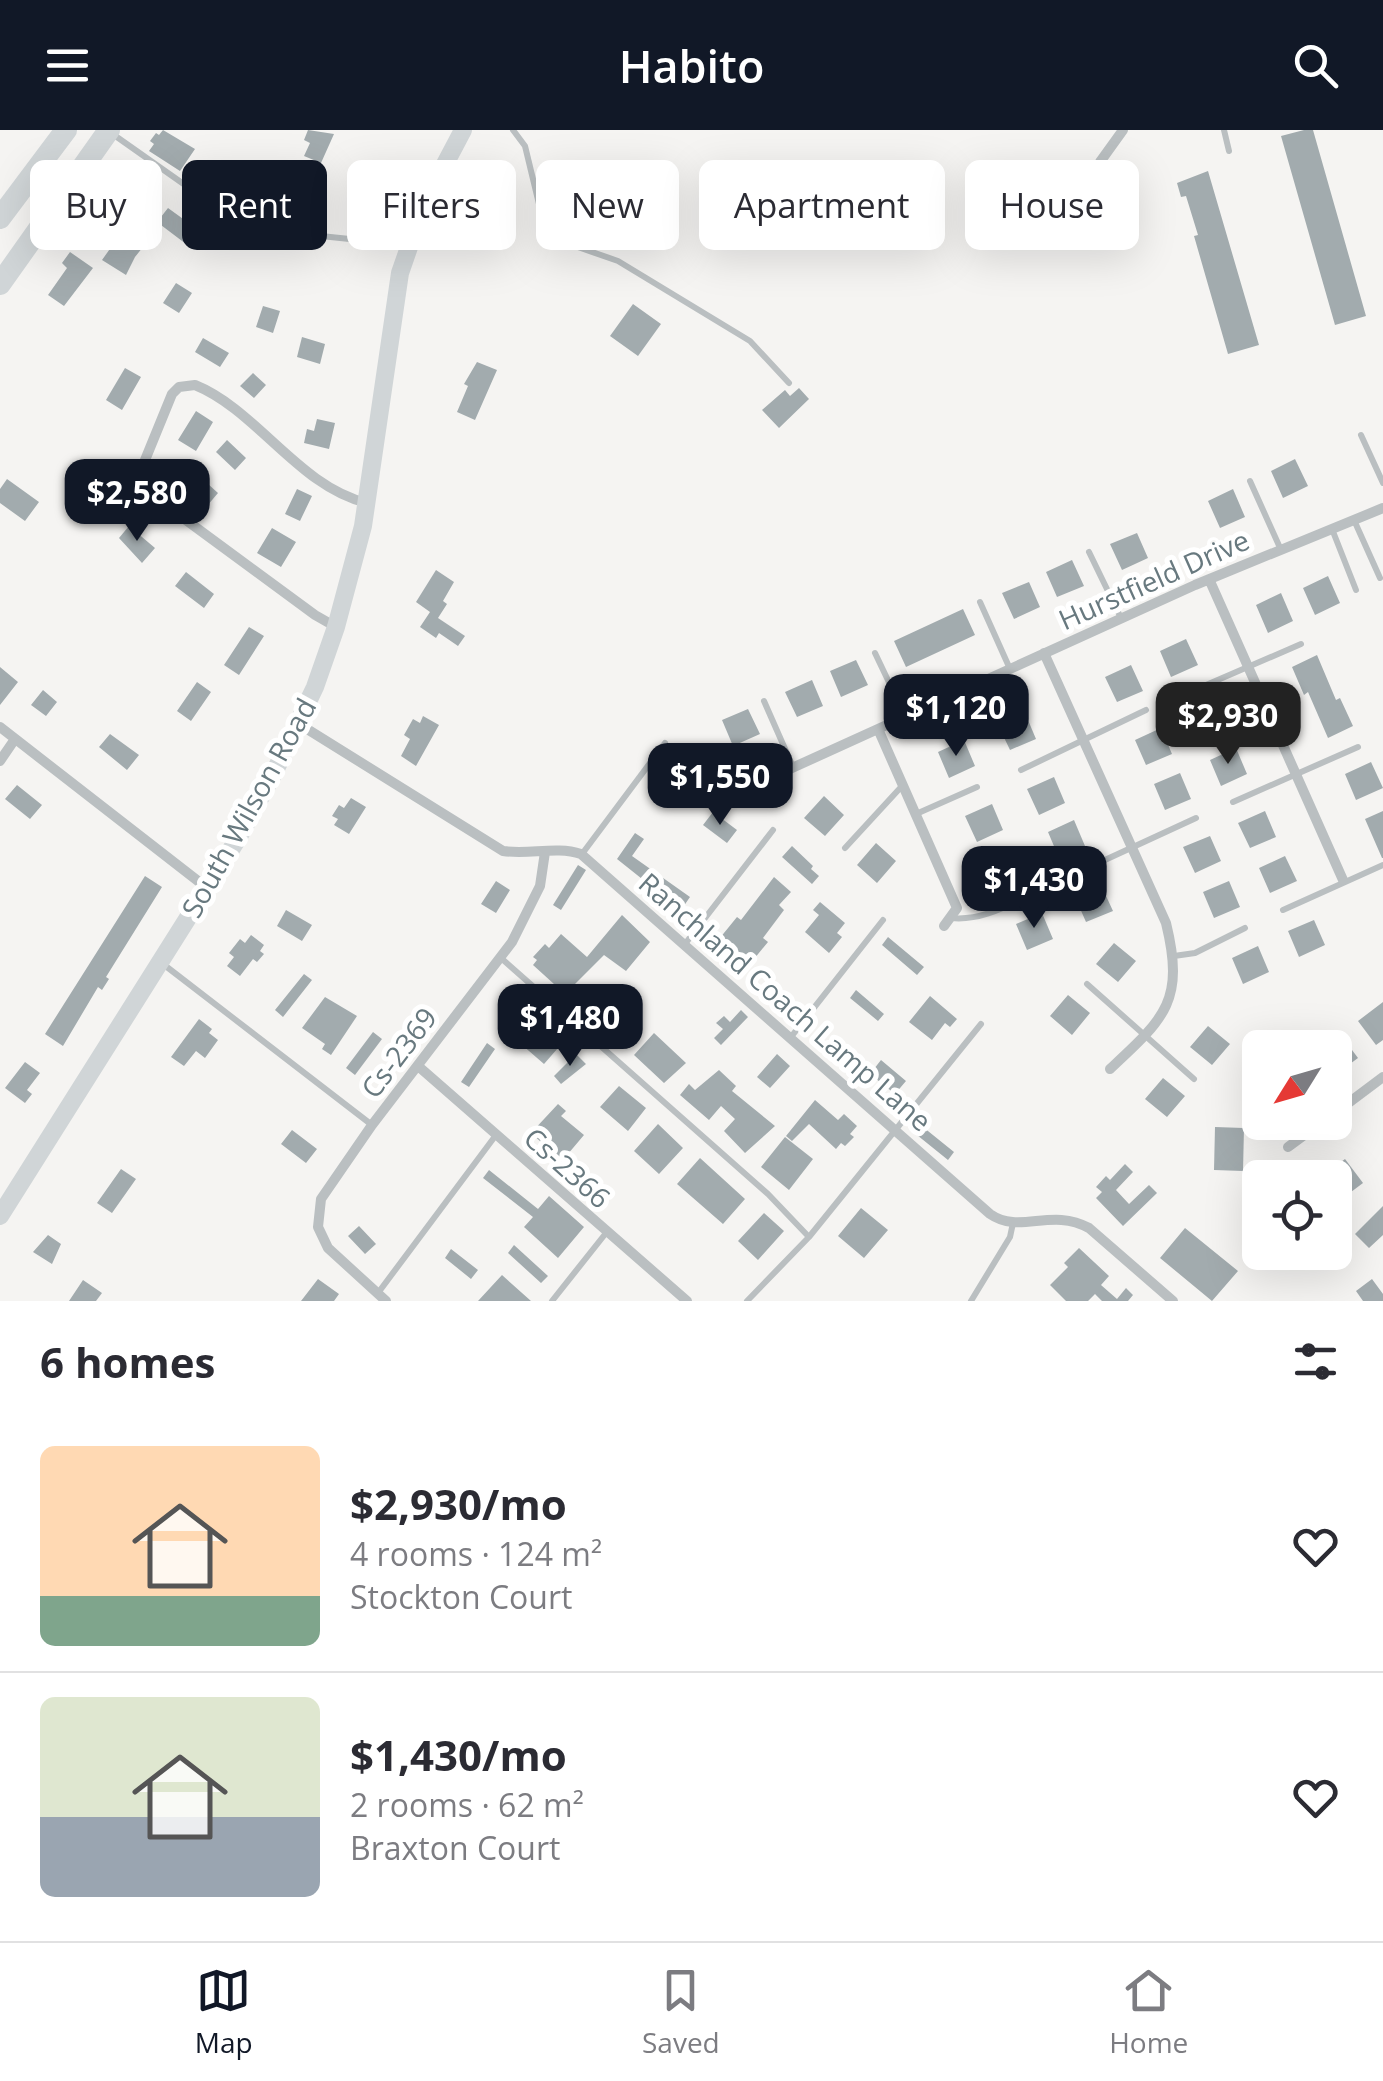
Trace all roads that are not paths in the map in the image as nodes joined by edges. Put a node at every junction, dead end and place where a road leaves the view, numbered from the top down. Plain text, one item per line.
1 (66, 130) edge
2 (109, 130) edge
3 (463, 130) edge
4 (513, 130) edge
5 (1123, 130) edge
6 (1224, 130) edge
7 (1230, 152) dead end
8 (447, 160) edge
9 (1101, 160) edge
10 (0, 218) edge
11 (347, 240) edge
12 (407, 250) edge
13 (0, 284) edge
14 (790, 383) dead end
15 (1361, 435) dead end
16 (1250, 481) dead end
17 (1383, 483) edge
18 (367, 503) junction
19 (1383, 508) edge
20 (1354, 520) junction
21 (1332, 529) junction
22 (1280, 550) junction
23 (1088, 552) dead end
24 (1380, 578) dead end
25 (1209, 579) junction
26 (1356, 590) dead end
27 (980, 602) dead end
28 (1121, 618) junction
29 (336, 627) junction
30 (1301, 644) dead end
31 (876, 652) dead end
32 (1044, 653) junction
33 (1248, 666) junction
34 (1010, 668) junction
35 (1183, 695) dead end
36 (764, 701) dead end
37 (1146, 710) dead end
38 (905, 716) junction
39 (298, 724) junction
40 (0, 727) edge
41 (878, 729) junction
42 (15, 739) junction
43 (1084, 740) junction
44 (665, 743) dead end
45 (1358, 748) dead end
46 (0, 761) edge
47 (793, 768) junction
48 (1021, 770) dead end
49 (781, 773) dead end
50 (1296, 775) junction
51 (903, 785) junction
52 (977, 787) dead end
53 (1233, 802) dead end
54 (916, 814) junction
55 (1196, 818) dead end
56 (772, 830) dead end
57 (1132, 846) junction
58 (845, 848) dead end
59 (545, 852) junction
60 (581, 854) junction
61 (1383, 866) edge
62 (1068, 876) dead end
63 (1343, 880) junction
64 (208, 888) junction
65 (1030, 895) dead end
66 (1282, 910) dead end
67 (884, 920) dead end
68 (947, 922) joint
69 (1246, 928) dead end
70 (684, 944) junction
71 (1174, 956) junction
72 (501, 958) junction
73 (162, 963) junction
74 (1087, 984) dead end
75 (981, 1024) dead end
76 (1146, 1034) junction
77 (790, 1037) junction
78 (418, 1066) junction
79 (1110, 1069) dead end
80 (1383, 1078) edge
81 (1194, 1079) dead end
82 (1352, 1101) edge
83 (372, 1126) junction
84 (896, 1130) junction
85 (496, 1135) junction
86 (1298, 1140) edge
87 (1288, 1148) dead end
88 (0, 1216) edge
89 (1013, 1223) junction
90 (606, 1233) junction
91 (809, 1236) junction
92 (382, 1297) edge
93 (552, 1301) edge
94 (687, 1301) edge
95 (748, 1301) edge
96 (971, 1301) edge
97 (1173, 1301) edge

1 - 10 highway
2 - 11 lane
2 - 13 highway
3 - 8 main road, South Wilson Road
4 - 14 lane
5 - 9 street
6 - 7 lane
12 - 18 main road, South Wilson Road
15 - 17 lane
16 - 22 lane
18 - 29 main road, South Wilson Road
18 - 29 street
19 - 20 street, Hurstfield Drive
20 - 21 street, Hurstfield Drive
20 - 24 lane
21 - 22 street, Hurstfield Drive
21 - 26 lane
22 - 25 street, Hurstfield Drive
23 - 28 lane
25 - 28 street, Hurstfield Drive
25 - 33 street
27 - 34 lane
28 - 32 street, Hurstfield Drive
29 - 39 main road, South Wilson Road
30 - 33 lane
31 - 38 lane
32 - 34 street, Hurstfield Drive
32 - 43 street
33 - 35 lane
33 - 50 street
34 - 38 street, Hurstfield Drive
36 - 47 lane
37 - 43 lane
38 - 41 street, Hurstfield Drive
39 - 59 street
39 - 64 main road, South Wilson Road
40 - 42 street
41 - 47 street, Hurstfield Drive
41 - 51 street
42 - 46 street
42 - 64 street
43 - 48 lane
43 - 57 street
44 - 60 lane
45 - 50 lane
47 - 49 street, Hurstfield Drive
50 - 53 lane
50 - 63 street
51 - 54 street
51 - 58 lane
52 - 54 lane
54 - 68 street
55 - 57 lane
56 - 70 lane
57 - 62 lane
57 - 71 street
59 - 60 street
59 - 72 street, Cs-2369
60 - 70 street, Ranchland Coach Lamp Lane
61 - 63 lane
63 - 66 lane
64 - 73 main road, South Wilson Road
65 - 68 lane
67 - 77 lane
69 - 71 lane
70 - 77 street, Ranchland Coach Lamp Lane
71 - 76 street
72 - 78 street, Cs-2369
72 - 91 lane
73 - 83 lane
73 - 88 main road, South Wilson Road
74 - 76 lane
75 - 84 lane
76 - 79 street
76 - 81 lane
77 - 84 street, Ranchland Coach Lamp Lane
78 - 83 street, Cs-2369
78 - 85 street, Cs-2366
80 - 82 street
83 - 92 street, Cs-2369
84 - 89 street, Ranchland Coach Lamp Lane
84 - 91 lane
85 - 90 street, Cs-2366
85 - 92 lane
86 - 87 street
89 - 96 lane
89 - 97 street
90 - 93 lane
90 - 94 street, Cs-2366
91 - 95 lane

